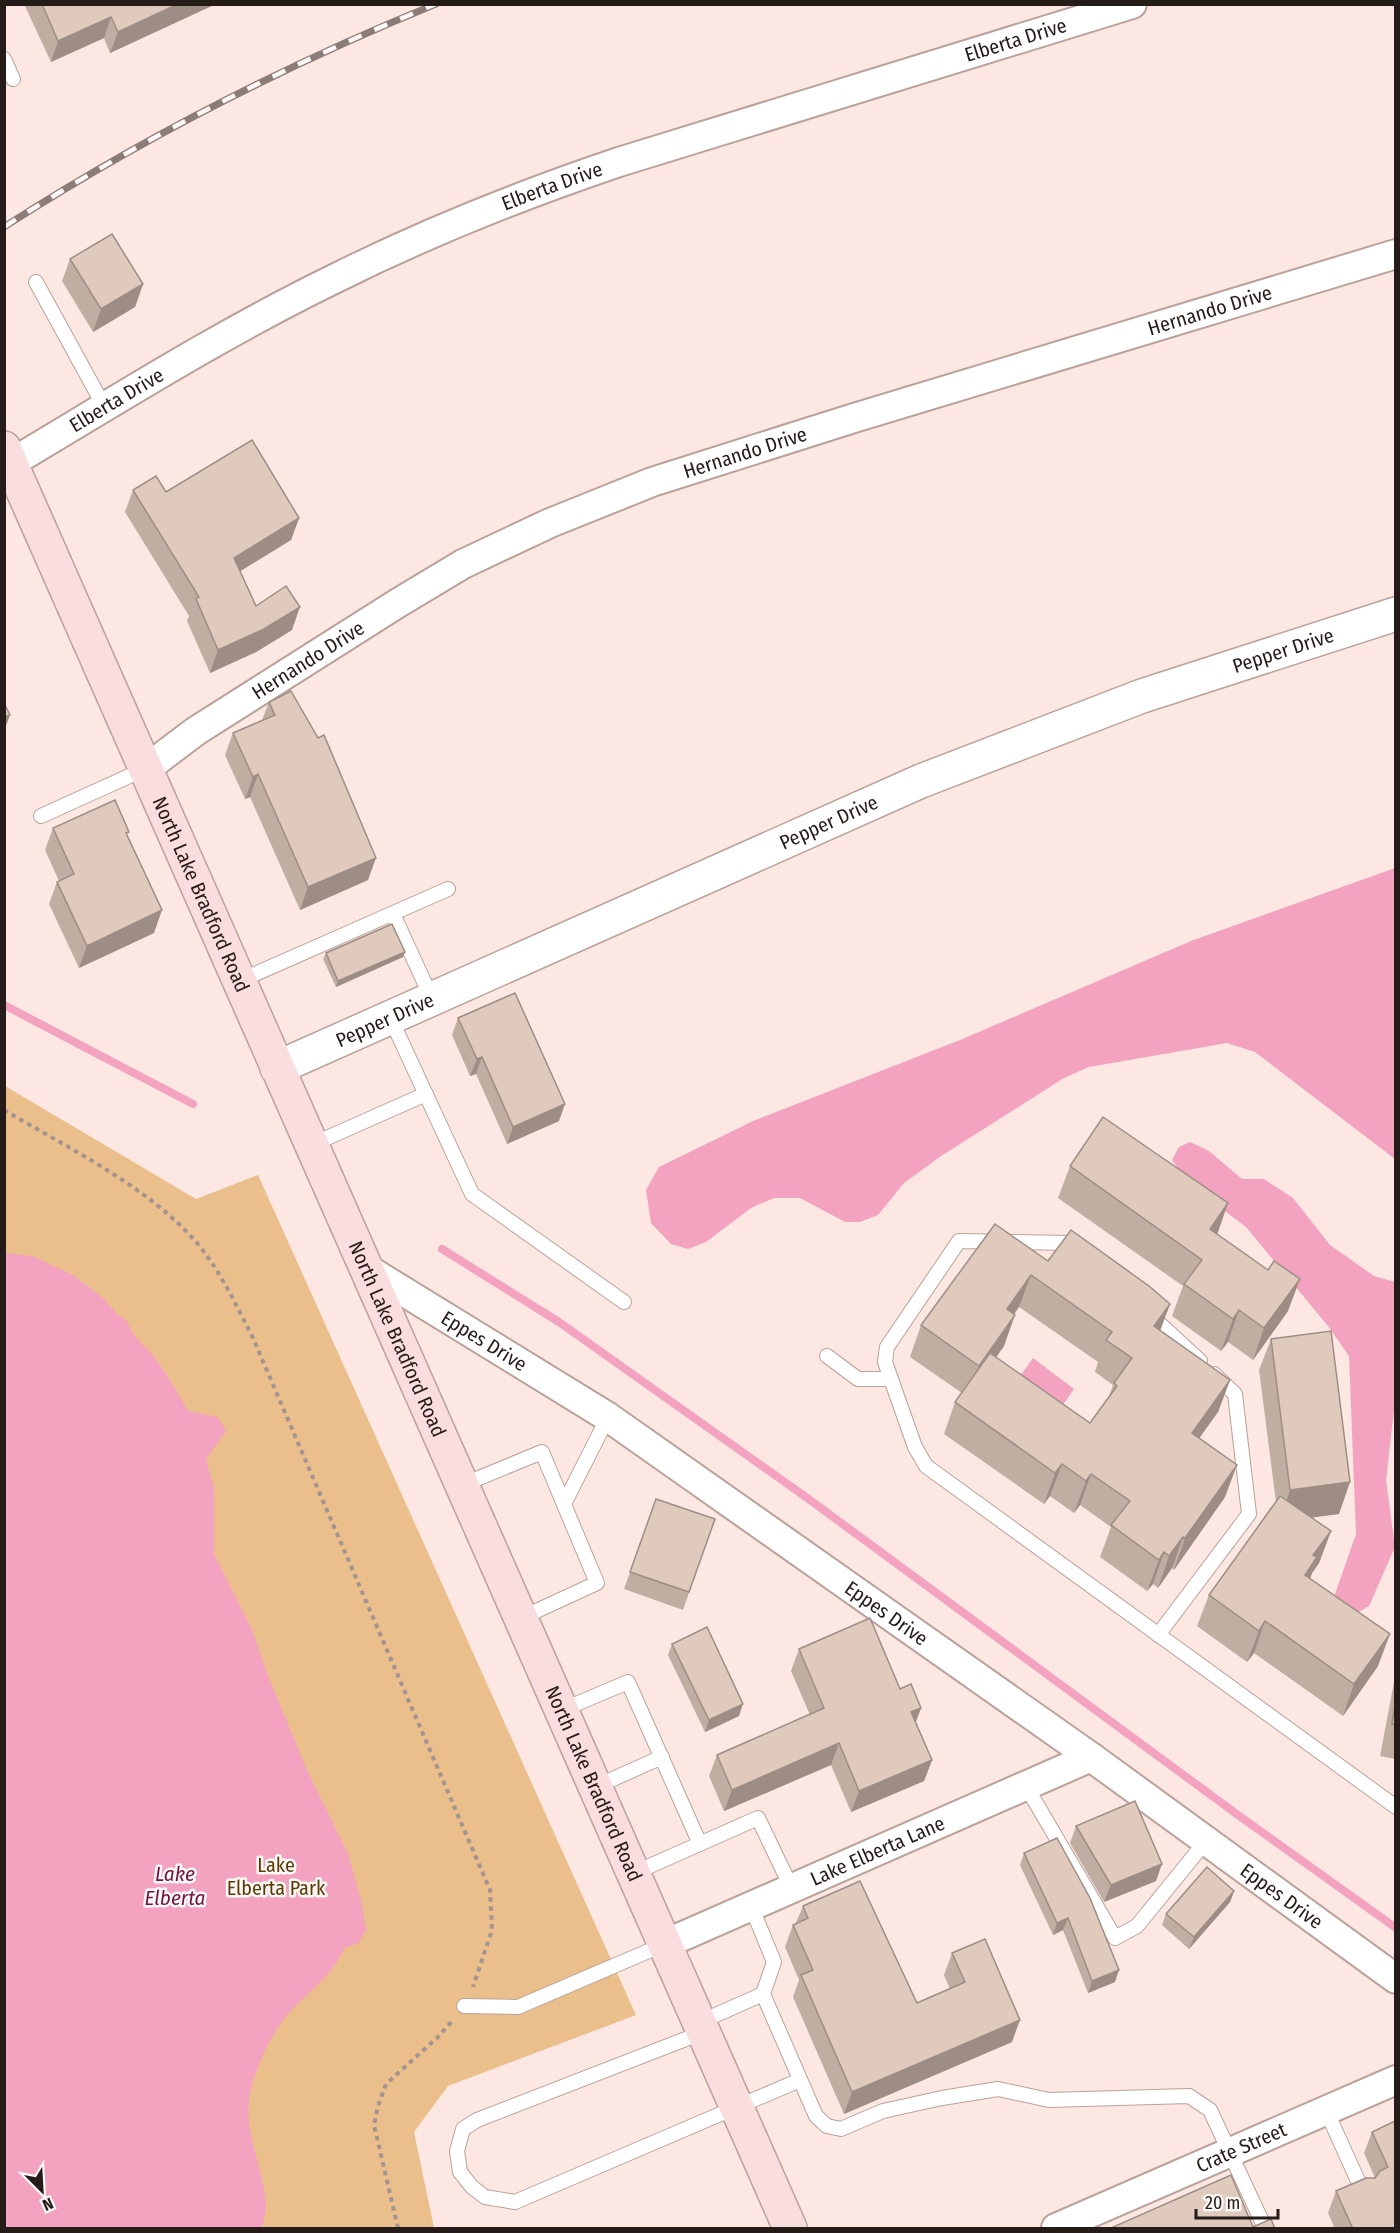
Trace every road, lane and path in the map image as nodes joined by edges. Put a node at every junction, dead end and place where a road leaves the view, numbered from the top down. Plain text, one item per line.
1 (1132, 4) edge
2 (4, 59) edge
3 (13, 79) dead end
4 (1395, 254) edge
5 (36, 282) dead end
6 (105, 408) junction
7 (8, 456) edge
8 (1395, 614) edge
9 (147, 768) junction
10 (41, 816) dead end
11 (448, 889) dead end
12 (393, 914) junction
13 (238, 981) junction
14 (432, 999) junction
15 (390, 1017) junction
16 (277, 1068) junction
17 (426, 1094) junction
18 (4, 1110) edge
19 (311, 1145) junction
20 (1088, 1259) edge
21 (364, 1267) junction
22 (624, 1302) dead end
23 (1140, 1306) edge
24 (827, 1356) dead end
25 (890, 1379) junction
26 (608, 1417) junction
27 (461, 1485) junction
28 (564, 1504) junction
29 (521, 1618) junction
30 (1158, 1635) junction
31 (562, 1710) junction
32 (662, 1757) junction
33 (1091, 1757) junction
34 (1026, 1786) junction
35 (596, 1787) junction
36 (1395, 1807) edge
37 (1206, 1841) junction
38 (700, 1844) junction
39 (634, 1873) junction
40 (792, 1889) junction
41 (751, 1906) junction
42 (665, 1944) junction
43 (1395, 1979) edge
44 (763, 1994) junction
45 (464, 2006) junction
46 (702, 2027) junction
47 (800, 2080) junction
48 (1395, 2080) edge
49 (737, 2107) junction
50 (1326, 2110) junction
51 (1229, 2153) junction
52 (1363, 2192) edge
53 (790, 2228) edge
54 (398, 2229) edge
55 (1056, 2229) edge
56 (1265, 2229) edge

1 - 6 street, Elberta Drive
2 - 3 lane
4 - 9 street, Hernando Drive
5 - 6 lane
6 - 7 street, Elberta Drive
7 - 9 main road, North Lake Bradford Road
8 - 14 street, Pepper Drive
9 - 10 lane
9 - 13 main road, North Lake Bradford Road
11 - 12 lane
12 - 13 lane
12 - 14 lane
13 - 16 main road, North Lake Bradford Road
14 - 15 street, Pepper Drive
15 - 16 street, Pepper Drive
15 - 17 lane
16 - 19 main road, North Lake Bradford Road
17 - 19 lane
17 - 22 lane
18 - 45 path
19 - 21 main road, North Lake Bradford Road
20 - 25 lane
21 - 26 street, Eppes Drive
21 - 27 main road, North Lake Bradford Road
23 - 30 lane
24 - 25 lane
25 - 30 lane
26 - 28 lane
26 - 33 street, Eppes Drive
27 - 28 lane
27 - 29 main road, North Lake Bradford Road
28 - 29 lane
29 - 31 main road, North Lake Bradford Road
30 - 36 lane
31 - 32 lane
31 - 35 main road, North Lake Bradford Road
32 - 35 lane
32 - 38 lane
33 - 34 street, Lake Elberta Lane
33 - 37 street, Eppes Drive
34 - 37 lane
34 - 40 street, Lake Elberta Lane
35 - 39 main road, North Lake Bradford Road
37 - 43 street, Eppes Drive
38 - 39 lane
38 - 40 lane
39 - 42 main road, North Lake Bradford Road
40 - 41 street, Lake Elberta Lane
41 - 42 street, Lake Elberta Lane
41 - 44 lane
42 - 45 lane
42 - 46 main road, North Lake Bradford Road
44 - 46 lane
44 - 47 lane
45 - 54 path
46 - 49 main road, North Lake Bradford Road
46 - 49 lane
47 - 49 lane
47 - 51 lane
48 - 50 street, Crate Street
49 - 53 main road, North Lake Bradford Road
50 - 51 street, Crate Street
50 - 52 lane
51 - 55 street, Crate Street
51 - 56 lane

